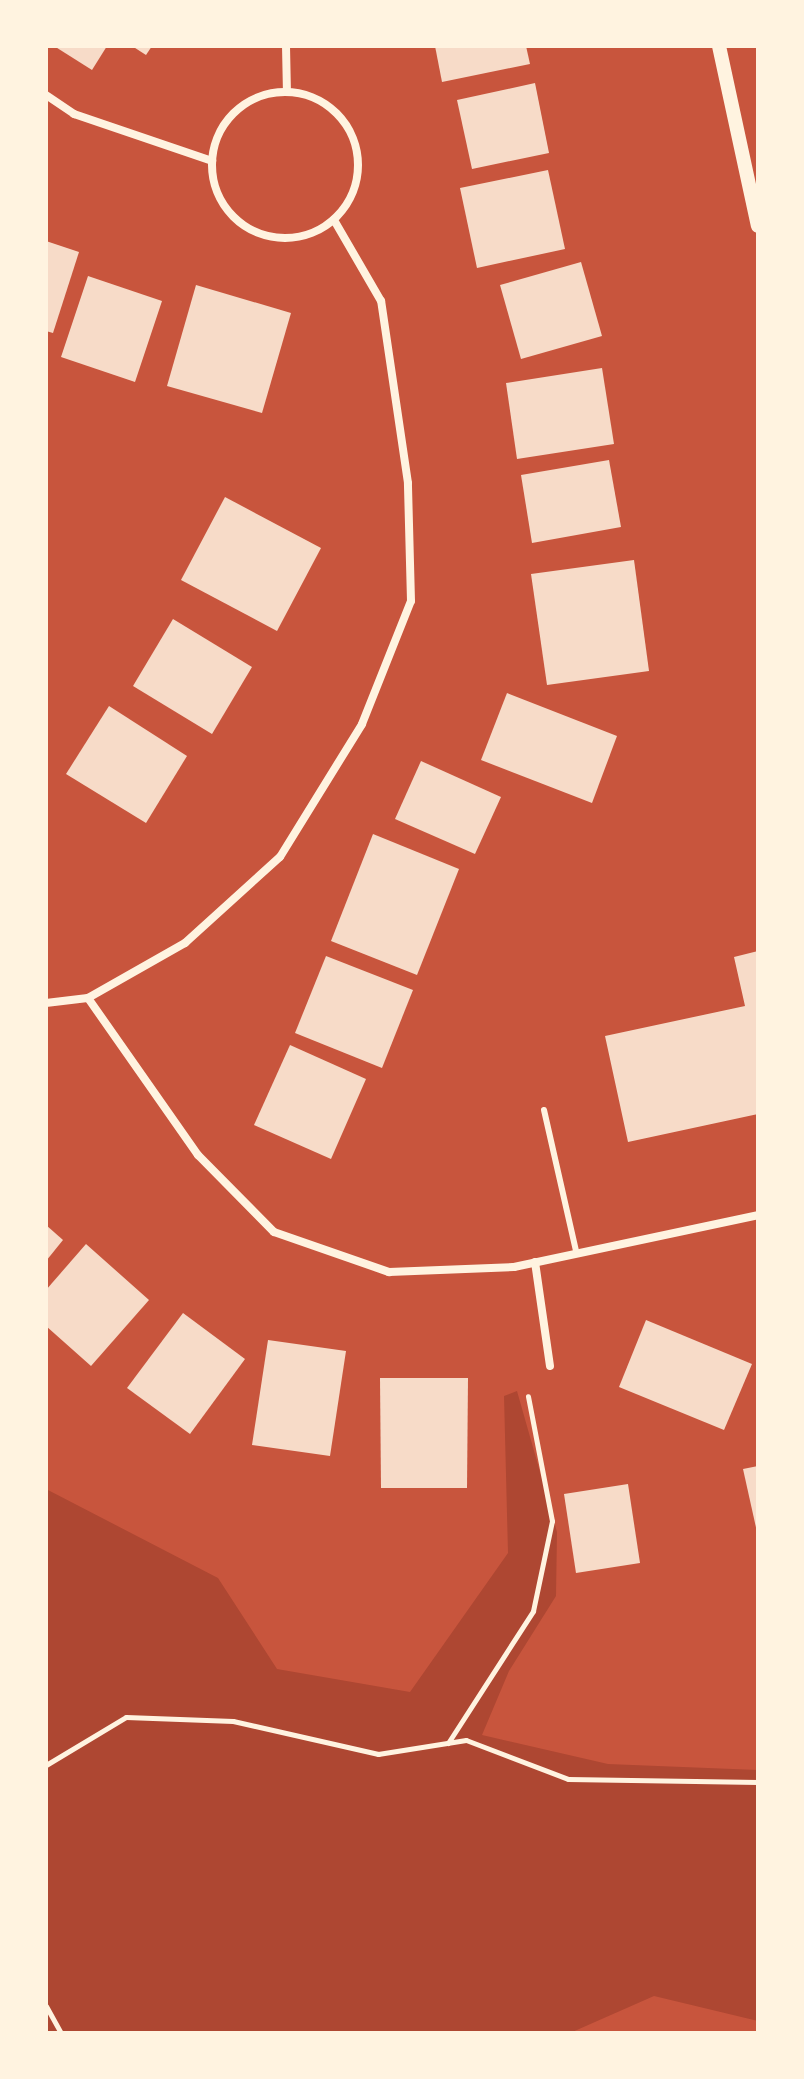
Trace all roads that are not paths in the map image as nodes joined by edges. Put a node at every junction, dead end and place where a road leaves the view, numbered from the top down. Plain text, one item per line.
1 (286, 46) edge
2 (719, 46) edge
3 (287, 92) junction
4 (46, 95) edge
5 (212, 161) junction
6 (334, 220) junction
7 (758, 226) edge
8 (88, 998) junction
9 (46, 1003) edge
10 (544, 1110) dead end
11 (758, 1215) edge
12 (576, 1251) junction
13 (535, 1262) junction
14 (550, 1366) road end

1 - 3 street
2 - 7 street
3 - 5 street
3 - 6 street
4 - 5 street
5 - 6 street
6 - 8 street
8 - 9 street
8 - 13 street
10 - 12 lane
11 - 12 street
12 - 13 street
13 - 14 street

